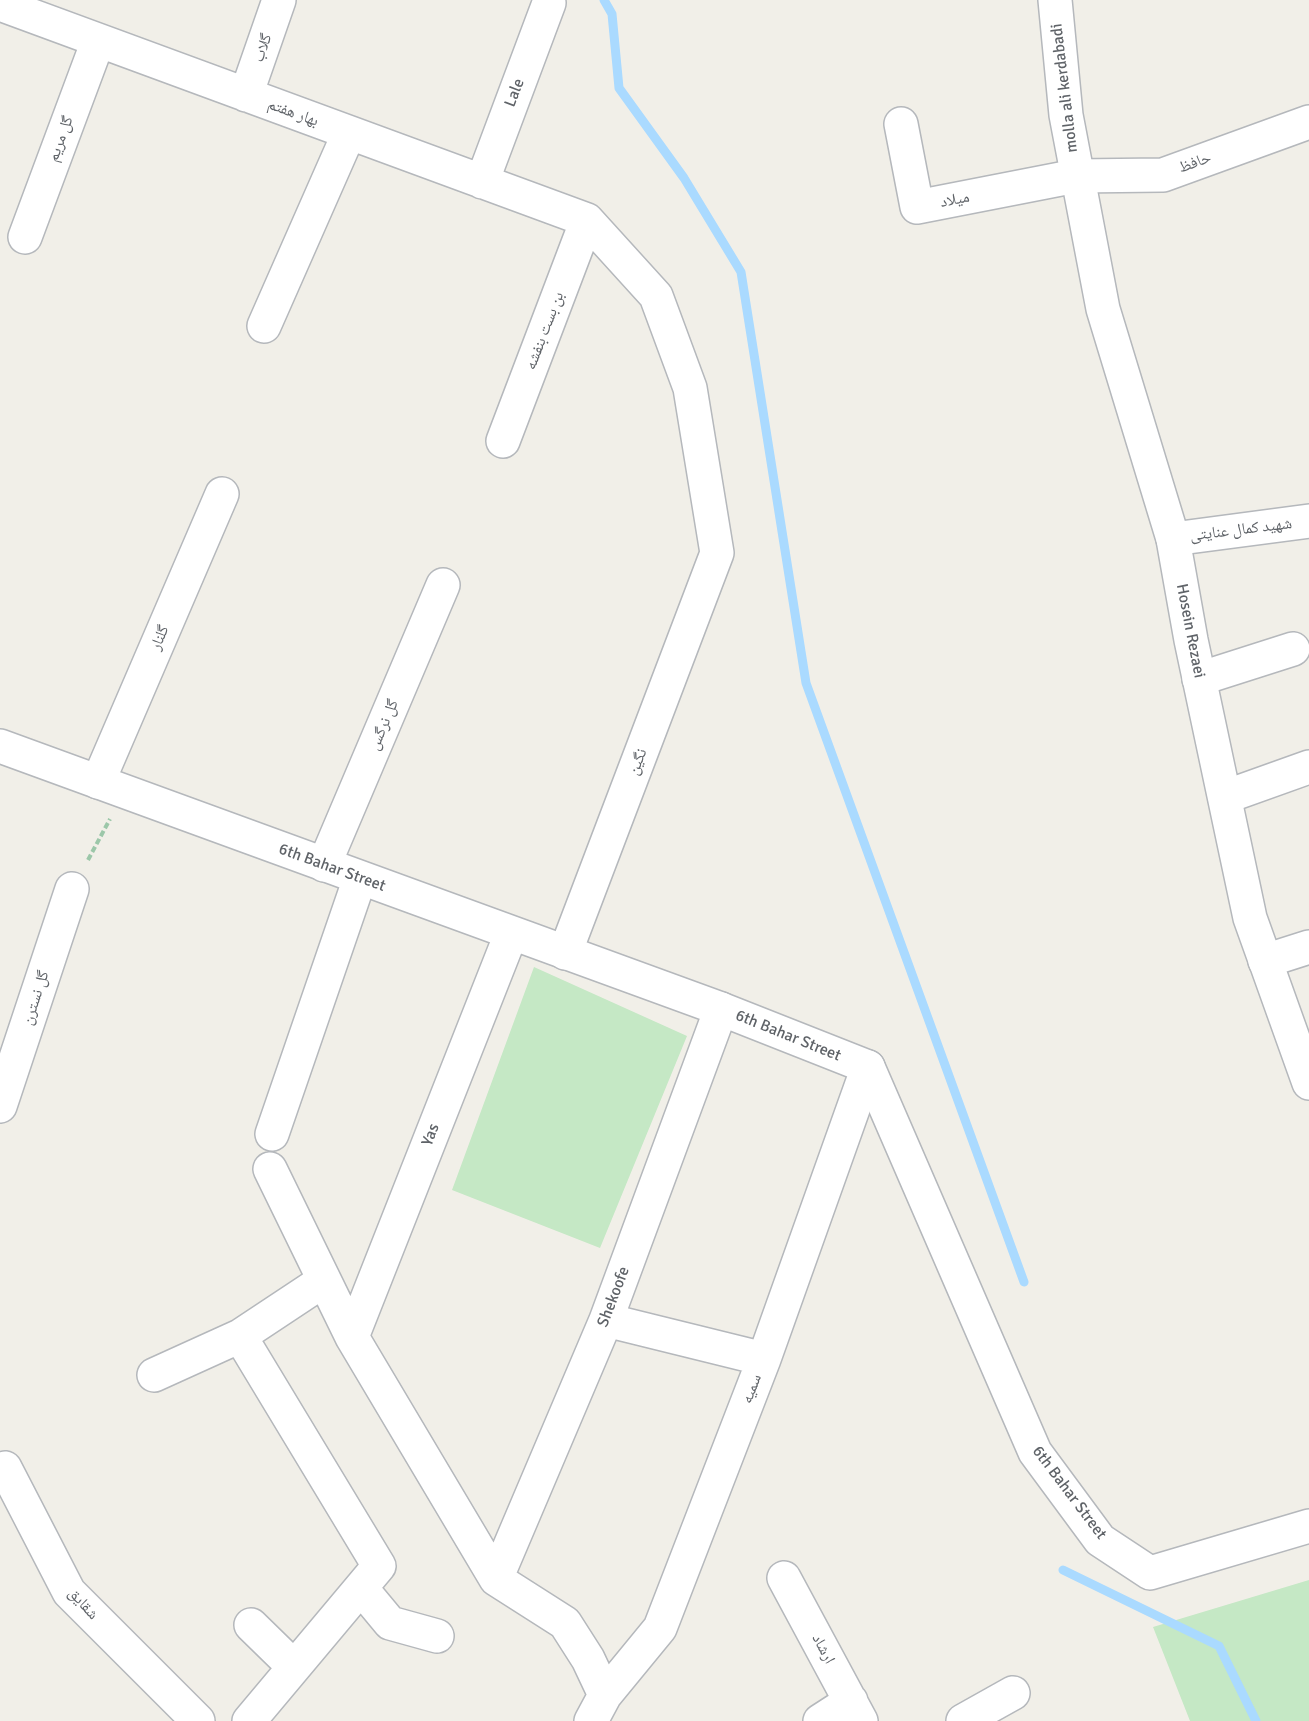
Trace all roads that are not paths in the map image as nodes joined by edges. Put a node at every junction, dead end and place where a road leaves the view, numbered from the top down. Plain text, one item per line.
1 (279, 0) edge
2 (1055, 0) edge
3 (549, 3) dead end
4 (0, 4) edge
5 (98, 41) junction
6 (246, 95) junction
7 (1309, 122) edge
8 (901, 124) dead end
9 (350, 134) junction
10 (1076, 176) junction
11 (482, 182) junction
12 (587, 220) junction
13 (25, 237) dead end
14 (264, 326) dead end
15 (503, 441) dead end
16 (222, 494) dead end
17 (1309, 521) edge
18 (1173, 539) junction
19 (443, 585) dead end
20 (1293, 649) dead end
21 (1199, 679) junction
22 (0, 746) edge
23 (1309, 767) edge
24 (111, 787) junction
25 (1225, 797) junction
26 (324, 865) junction
27 (360, 878) junction
28 (72, 889) road end
29 (511, 933) junction
30 (1309, 946) edge
31 (565, 953) junction
32 (1265, 961) junction
33 (721, 1009) junction
34 (868, 1067) junction
35 (1309, 1083) edge
36 (0, 1106) edge
37 (272, 1134) dead end
38 (270, 1169) dead end
39 (323, 1281) junction
40 (606, 1320) junction
41 (240, 1336) junction
42 (352, 1337) junction
43 (764, 1359) junction
44 (154, 1375) dead end
45 (0, 1472) edge
46 (1309, 1526) edge
47 (784, 1578) dead end
48 (496, 1579) junction
49 (361, 1588) junction
50 (251, 1625) dead end
51 (436, 1636) dead end
52 (294, 1667) junction
53 (1013, 1693) dead end
54 (598, 1708) edge
55 (856, 1711) edge
56 (198, 1721) edge
57 (249, 1721) edge
58 (820, 1721) edge
59 (963, 1721) edge

1 - 6 street, گلاب
2 - 10 street, molla ali kerdabadi
3 - 11 street, Lale
4 - 5 street, بهار هفتم
5 - 6 street, بهار هفتم
5 - 13 street, گل مریم
6 - 9 street, بهار هفتم
7 - 10 street, حافظ
8 - 10 street, میلاد
9 - 11 street, بهار هفتم
9 - 14 street
10 - 18 street, Hosein Rezaei
11 - 12 street, بهار هفتم
12 - 15 street, بن بست بنفشه
12 - 31 street, نگین
16 - 24 street, گلنار
17 - 18 street, شهید کمال عنایتی
18 - 21 street, Hosein Rezaei
19 - 26 street, گل نرگس
20 - 21 street
21 - 25 street, Hosein Rezaei
22 - 24 street, 6th Bahar Street
23 - 25 street
24 - 26 street, 6th Bahar Street
25 - 32 street, Hosein Rezaei
26 - 27 street, 6th Bahar Street
27 - 29 street, 6th Bahar Street
27 - 37 street
28 - 36 street, گل نسترن
29 - 31 street, 6th Bahar Street
29 - 42 street, Yas
30 - 32 street
31 - 33 street, 6th Bahar Street
32 - 35 street, Hosein Rezaei
33 - 34 street, 6th Bahar Street
33 - 40 street, Shekoofe
34 - 43 street, سمیه
34 - 46 street, 6th Bahar Street
38 - 39 street
39 - 41 street
39 - 42 street
40 - 43 street
40 - 48 street, Shekoofe
41 - 44 street
41 - 49 street
42 - 48 street
43 - 54 street, سمیه
45 - 56 street, شقایق
47 - 55 street, ارشاد
48 - 54 street
49 - 51 street
49 - 52 street
50 - 52 street
52 - 57 street
53 - 59 street
55 - 58 street

